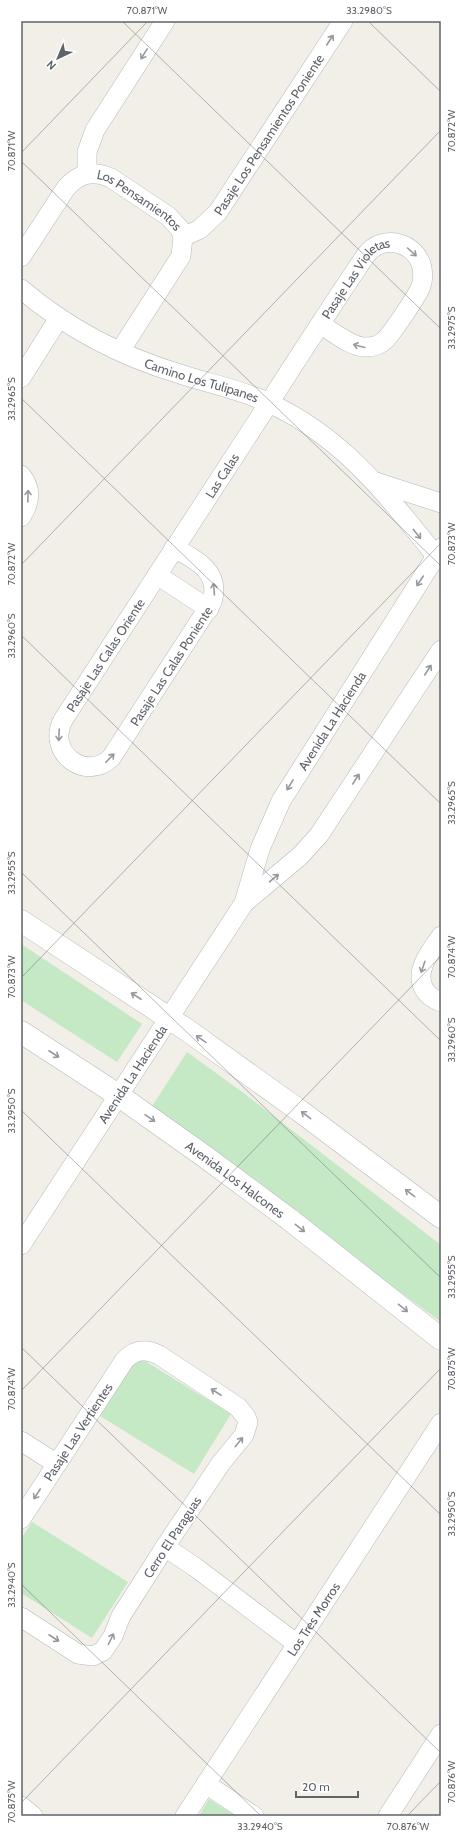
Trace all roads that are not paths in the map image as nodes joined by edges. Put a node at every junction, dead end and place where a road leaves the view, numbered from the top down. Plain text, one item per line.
1 (165, 21) edge
2 (343, 21) edge
3 (87, 173) junction
4 (183, 237) junction
5 (21, 257) edge
6 (21, 289) edge
7 (59, 318) junction
8 (320, 324) junction
9 (120, 351) junction
10 (21, 378) edge
11 (268, 403) junction
12 (21, 475) edge
13 (375, 482) junction
14 (409, 494) junction
15 (441, 503) edge
16 (399, 511) junction
17 (21, 517) edge
18 (174, 548) junction
19 (439, 555) edge
20 (157, 575) junction
21 (209, 609) junction
22 (441, 650) edge
23 (75, 762) joint
24 (244, 903) junction
25 (21, 921) edge
26 (441, 936) edge
27 (437, 1000) edge
28 (169, 1017) junction
29 (21, 1032) edge
30 (118, 1096) junction
31 (441, 1217) edge
32 (21, 1245) edge
33 (441, 1339) edge
34 (140, 1350) joint
35 (441, 1423) edge
36 (21, 1441) edge
37 (57, 1464) junction
38 (21, 1519) edge
39 (165, 1547) junction
40 (21, 1617) edge
41 (297, 1644) junction
42 (441, 1736) edge
43 (206, 1784) junction
44 (21, 1806) edge
45 (33, 1816) edge
46 (185, 1816) edge
47 (254, 1816) edge
48 (388, 1816) edge

1 -> 3 street
4 -> 2 street, Pasaje Los Pensamientos Poniente
3 - 4 street, Los Pensamientos
3 - 5 street, Los Pensamientos
4 - 9 street, Los Pensamientos
6 - 7 street, Camino Los Tulipanes
7 - 9 street, Camino Los Tulipanes
7 - 10 street
8 -> 8 street, Pasaje Las Violetas
8 - 11 street, Pasaje Las Violetas
9 - 11 street, Camino Los Tulipanes
11 - 13 street, Camino Los Tulipanes
11 - 18 street, Las Calas
17 -> 12 street
13 - 14 street, Camino Los Tulipanes
13 - 16 street, Camino Los Tulipanes
14 - 15 street, Camino Los Tulipanes
14 - 16 street
16 -> 19 street, Camino Los Tulipanes
18 - 20 street, Pasaje Las Calas Oriente
21 -> 18 street, Pasaje Las Calas Poniente
19 -> 24 street, Avenida La Hacienda
20 - 21 street
20 -> 23 street, Pasaje Las Calas Oriente
23 -> 21 street, Pasaje Las Calas Poniente
24 -> 22 street, Avenida La Hacienda
24 - 28 street, Avenida La Hacienda
28 -> 25 street
26 -> 27 street
28 - 30 street, Avenida La Hacienda
31 -> 28 street
29 -> 30 street, Avenida Los Halcones
30 - 32 street, Avenida La Hacienda
30 -> 33 street, Avenida Los Halcones
34 - 37 street, Pasaje Las Vertientes
39 -> 34 street, Cerro El Paraguas
35 - 41 street, Los Tres Morros
36 - 37 street
37 -> 38 street, Pasaje Las Vertientes
40 -> 39 street, Cerro El Paraguas
39 - 41 street
41 - 43 street, Los Tres Morros
42 - 48 street
43 - 46 street, Los Tres Morros
43 - 47 street
44 - 45 street

